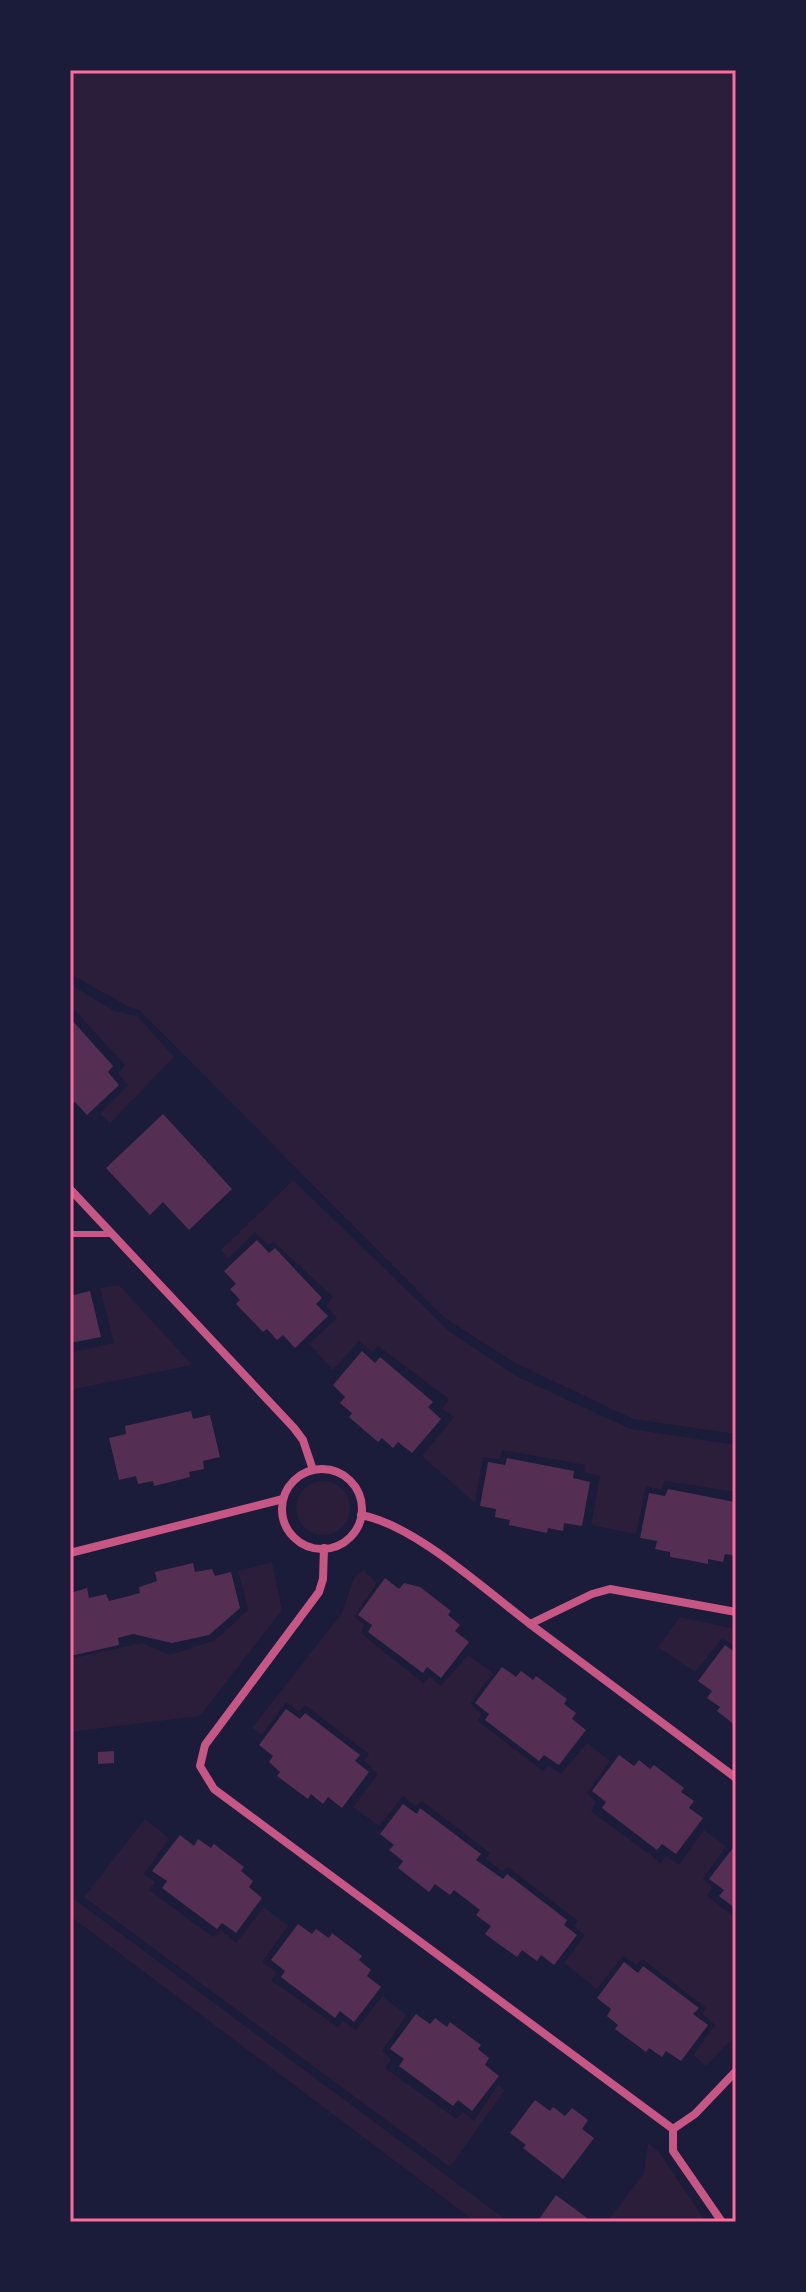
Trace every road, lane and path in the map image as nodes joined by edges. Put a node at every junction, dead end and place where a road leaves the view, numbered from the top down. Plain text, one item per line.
1 (70, 1189) edge
2 (70, 1234) edge
3 (111, 1234) junction
4 (313, 1470) junction
5 (283, 1499) junction
6 (361, 1515) junction
7 (324, 1548) junction
8 (70, 1553) edge
9 (736, 1612) edge
10 (530, 1624) junction
11 (736, 1778) edge
12 (736, 2071) edge
13 (673, 2129) junction
14 (722, 2222) edge

1 - 3 street
2 - 3 lane
3 - 4 street
4 - 5 street
4 - 6 street
5 - 7 street
5 - 8 street
6 - 7 street
6 - 10 street
7 - 13 street
9 - 10 street
10 - 11 street
12 - 13 street
13 - 14 street

